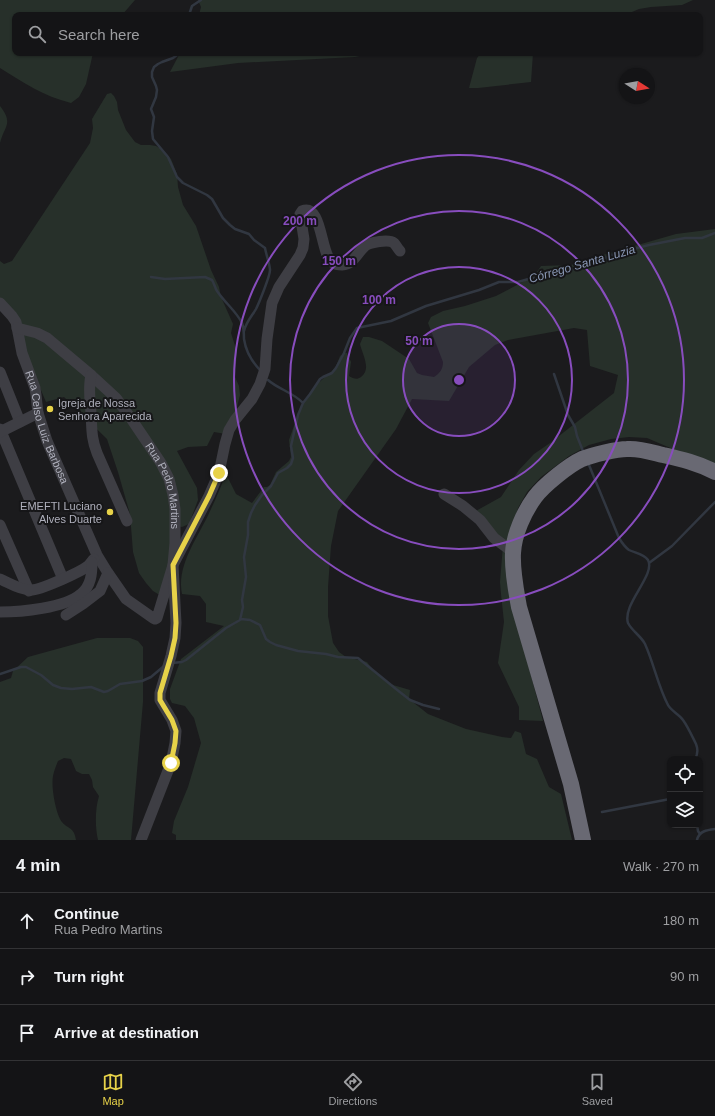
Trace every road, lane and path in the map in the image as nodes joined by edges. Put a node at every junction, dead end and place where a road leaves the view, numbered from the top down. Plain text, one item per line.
1 (400, 251) dead end
2 (0, 303) edge
3 (17, 328) junction
4 (0, 372) edge
5 (91, 375) junction
6 (38, 413) junction
7 (20, 422) junction
8 (0, 431) edge
9 (715, 472) edge
10 (444, 494) dead end
11 (127, 521) dead end
12 (0, 525) edge
13 (513, 552) junction
14 (94, 559) junction
15 (173, 565) junction
16 (108, 573) junction
17 (0, 579) edge
18 (63, 579) junction
19 (29, 591) junction
20 (0, 612) edge
21 (66, 615) dead end
22 (141, 840) edge
23 (583, 840) edge

1 - 15 street
2 - 3 street, Rua Celso Luiz Barbosa
3 - 5 street, Rua Pedro Martins
3 - 6 street, Rua Celso Luiz Barbosa
4 - 7 street
5 - 11 street
5 - 15 street, Rua Pedro Martins
6 - 7 street
6 - 14 street, Rua Celso Luiz Barbosa
7 - 8 street
8 - 18 street
9 - 13 highway
10 - 13 street
12 - 19 street
13 - 23 highway
14 - 16 street, Rua Celso Luiz Barbosa
14 - 18 street
14 - 20 street
15 - 16 street, Rua Celso Luiz Barbosa
15 - 22 street, Rua Pedro Martins
16 - 21 street
17 - 19 street
18 - 19 street

